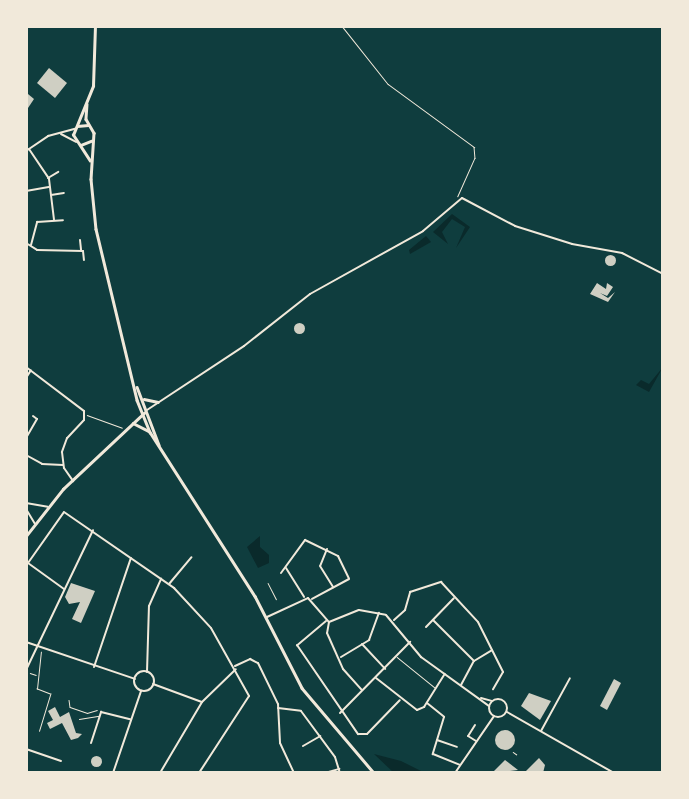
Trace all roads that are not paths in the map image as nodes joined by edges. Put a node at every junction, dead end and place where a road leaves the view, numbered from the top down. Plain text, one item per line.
1 (95, 26) edge
2 (87, 104) junction
3 (88, 125) junction
4 (76, 127) junction
5 (59, 133) junction
6 (92, 139) junction
7 (76, 142) junction
8 (81, 144) junction
9 (30, 148) junction
10 (26, 151) edge
11 (91, 165) junction
12 (58, 172) dead end
13 (48, 178) junction
14 (49, 187) junction
15 (26, 191) edge
16 (64, 193) dead end
17 (50, 195) junction
18 (54, 220) junction
19 (63, 220) dead end
20 (80, 240) dead end
21 (26, 243) edge
22 (30, 245) junction
23 (81, 251) junction
24 (84, 260) dead end
25 (663, 274) edge
26 (26, 367) edge
27 (31, 370) junction
28 (26, 378) edge
29 (136, 383) junction
30 (142, 398) junction
31 (158, 402) junction
32 (147, 410) junction
33 (142, 414) junction
34 (33, 416) dead end
35 (133, 423) junction
36 (150, 432) junction
37 (26, 438) edge
38 (161, 448) junction
39 (26, 455) edge
40 (63, 465) junction
41 (73, 480) junction
42 (26, 503) edge
43 (48, 507) junction
44 (26, 509) edge
45 (35, 524) junction
46 (93, 530) junction
47 (26, 536) edge
48 (327, 549) junction
49 (192, 557) dead end
50 (132, 558) junction
51 (286, 568) junction
52 (281, 573) dead end
53 (161, 579) junction
54 (268, 583) dead end
55 (169, 584) junction
56 (333, 587) junction
57 (64, 589) junction
58 (305, 598) junction
59 (312, 598) junction
60 (454, 598) junction
61 (276, 599) dead end
62 (379, 613) junction
63 (266, 618) junction
64 (394, 620) junction
65 (433, 620) junction
66 (328, 622) junction
67 (426, 627) dead end
68 (26, 642) edge
69 (410, 642) junction
70 (362, 644) junction
71 (38, 646) junction
72 (492, 650) junction
73 (341, 657) junction
74 (396, 657) junction
75 (474, 661) junction
76 (94, 666) junction
77 (236, 668) junction
78 (385, 669) junction
79 (26, 671) edge
80 (147, 672) junction
81 (445, 674) junction
82 (376, 678) junction
83 (570, 678) dead end
84 (135, 679) junction
85 (153, 684) junction
86 (461, 685) junction
87 (434, 687) dead end
88 (493, 689) dead end
89 (141, 691) junction
90 (363, 691) junction
91 (481, 698) junction
92 (400, 700) junction
93 (492, 700) junction
94 (202, 702) junction
95 (427, 703) junction
96 (489, 706) junction
97 (278, 708) junction
98 (506, 712) junction
99 (340, 713) junction
100 (100, 716) junction
101 (494, 716) junction
102 (79, 719) dead end
103 (131, 719) junction
104 (474, 726) dead end
105 (541, 731) junction
106 (320, 736) junction
107 (437, 740) junction
108 (476, 741) junction
109 (91, 743) dead end
110 (303, 746) dead end
111 (457, 747) dead end
112 (26, 749) edge
113 (513, 752) dead end
114 (516, 754) dead end
115 (61, 761) dead end
116 (460, 765) junction
117 (340, 769) junction
118 (113, 773) edge
119 (160, 773) edge
120 (199, 773) edge
121 (294, 773) edge
122 (325, 773) edge
123 (340, 773) edge
124 (374, 773) edge
125 (456, 773) edge
126 (614, 773) edge

1 - 2 main road
2 - 3 main road
2 - 4 main road
3 - 4 main road
3 - 6 main road
4 - 5 street
4 - 7 main road
5 - 7 street
5 - 9 street
6 - 8 main road
6 - 11 main road
7 - 8 main road
8 - 11 main road
9 - 10 street
9 - 13 street
11 - 29 main road
12 - 13 street
13 - 14 street
14 - 15 street
14 - 17 street
16 - 17 street
17 - 18 street
18 - 19 street
18 - 22 street
20 - 23 street
21 - 22 street
22 - 23 street
23 - 24 street
25 - 31 street
26 - 27 street
27 - 28 street
27 - 40 street
29 - 30 main road
29 - 33 main road
30 - 31 main road
30 - 32 main road
31 - 32 street
32 - 33 main road
32 - 38 main road
33 - 35 main road
33 - 36 main road
34 - 37 street
35 - 36 main road
35 - 41 main road
36 - 38 main road
38 - 63 main road
39 - 40 street
40 - 41 street
41 - 43 main road
42 - 43 street
43 - 45 main road
44 - 45 street
45 - 47 main road
46 - 50 street
46 - 57 street
46 - 57 street
48 - 51 street
48 - 56 street
48 - 56 street
49 - 55 street
50 - 53 street
50 - 76 street
51 - 52 street
51 - 58 street
53 - 55 street
53 - 80 street
54 - 61 lane
55 - 77 street
56 - 59 street
57 - 71 street
58 - 59 street
58 - 63 street
59 - 66 street
60 - 64 street
60 - 65 street
60 - 72 street
62 - 64 street
62 - 66 street
62 - 70 street
63 - 124 main road
64 - 69 street
65 - 67 street
65 - 75 street
66 - 73 street
66 - 99 street
68 - 71 street
69 - 74 street
69 - 81 street
70 - 73 street
70 - 78 street
71 - 76 street
71 - 79 street
72 - 75 street
72 - 88 street
73 - 90 street
74 - 78 street
74 - 87 lane
75 - 86 street
76 - 84 street
77 - 94 street
77 - 97 street
77 - 120 street
78 - 82 street
80 - 84 street
80 - 85 street
81 - 86 street
81 - 95 street
82 - 90 street
82 - 92 street
83 - 105 street
84 - 89 street
85 - 89 street
85 - 94 street
86 - 91 street
89 - 103 street
90 - 99 street
91 - 93 street
91 - 96 street
92 - 95 street
92 - 99 street
93 - 96 street
93 - 98 street
94 - 119 street
95 - 107 street
96 - 101 street
97 - 106 street
97 - 121 street
98 - 101 street
98 - 105 street
100 - 102 lane
100 - 103 street
100 - 109 street
101 - 108 street
103 - 118 street
104 - 108 street
105 - 126 street
106 - 110 street
106 - 117 street
107 - 111 street
107 - 116 street
108 - 116 street
112 - 115 street
113 - 114 lane
116 - 125 street
117 - 122 street
117 - 123 street

